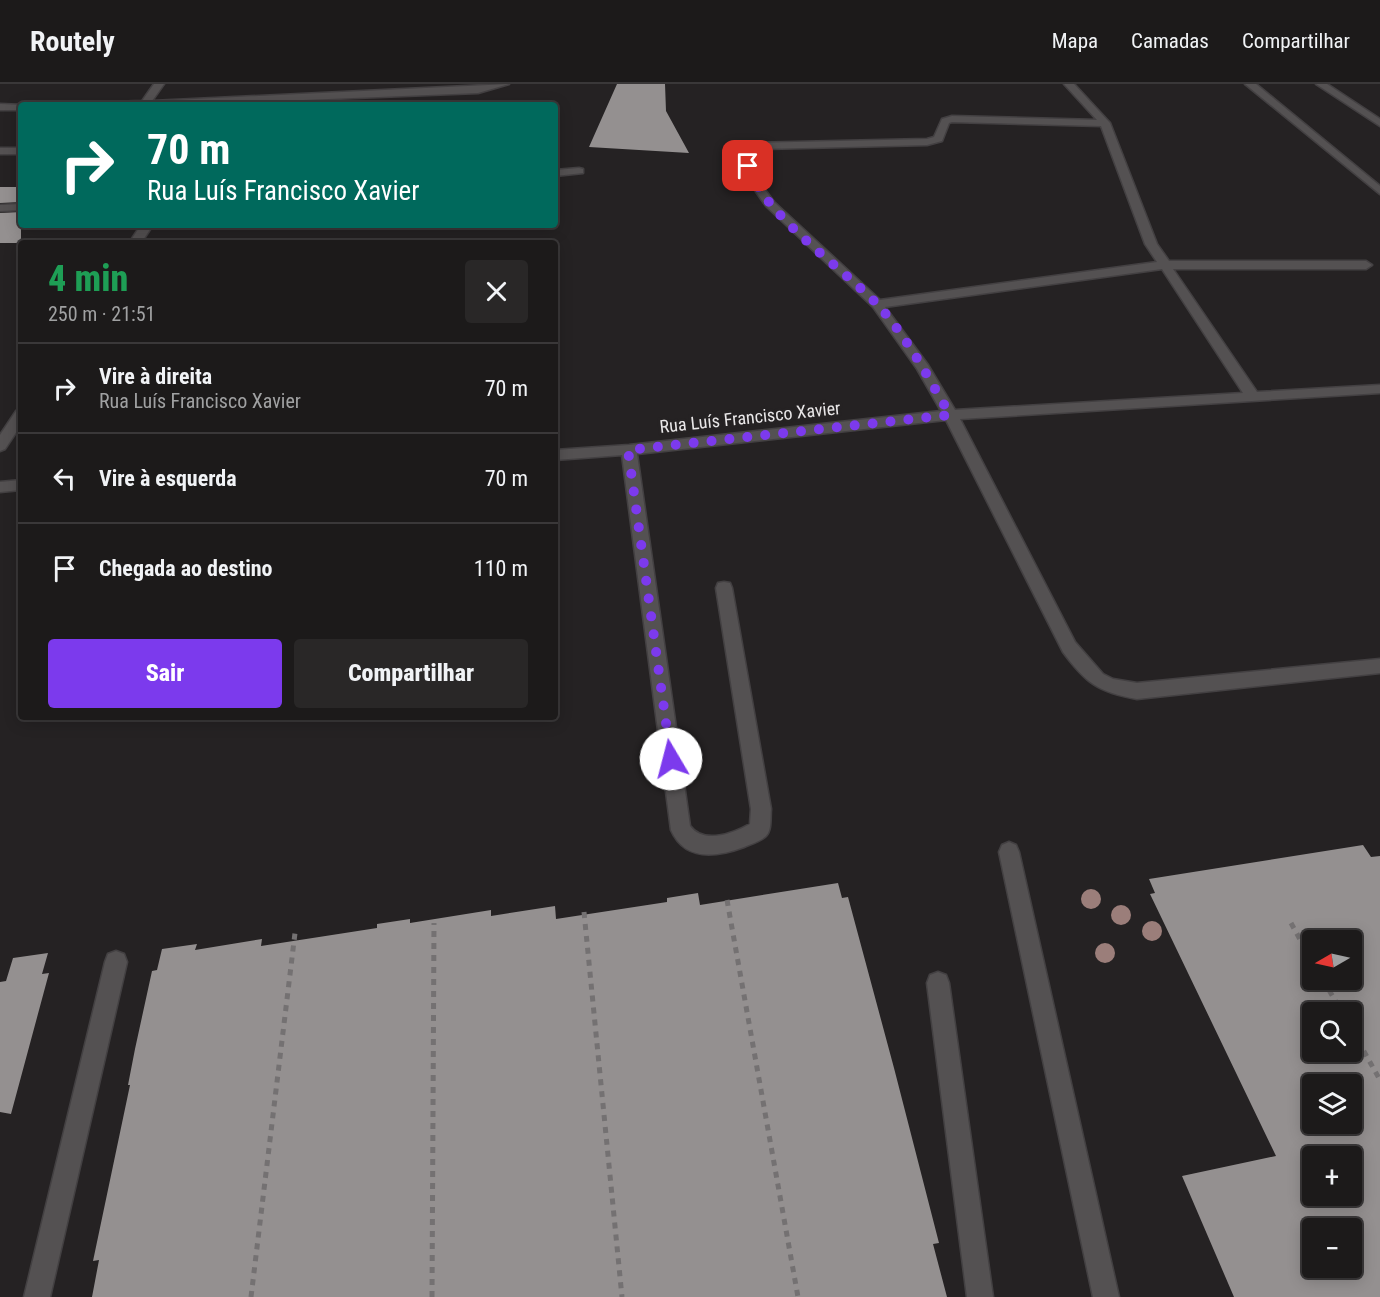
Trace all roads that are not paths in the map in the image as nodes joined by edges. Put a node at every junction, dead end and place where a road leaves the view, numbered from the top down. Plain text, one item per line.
1 (159, 84) edge
2 (504, 84) edge
3 (1069, 84) edge
4 (1250, 84) edge
5 (1321, 84) edge
6 (146, 102) edge
7 (247, 102) edge
8 (0, 107) edge
9 (18, 107) edge
10 (1105, 123) junction
11 (1380, 123) edge
12 (0, 151) edge
13 (18, 151) edge
14 (579, 171) dead end
15 (558, 173) edge
16 (1380, 191) edge
17 (18, 207) edge
18 (0, 208) edge
19 (1163, 265) junction
20 (1366, 265) dead end
21 (877, 304) junction
22 (1380, 389) edge
23 (1253, 397) junction
24 (950, 415) junction
25 (18, 419) edge
26 (0, 446) edge
27 (628, 450) junction
28 (558, 455) edge
29 (18, 485) edge
30 (0, 487) edge
31 (724, 588) dead end
32 (1380, 666) edge
33 (1009, 852) dead end
34 (116, 962) dead end
35 (938, 983) dead end
36 (37, 1297) edge
37 (980, 1297) edge
38 (1106, 1297) edge

1 - 6 street
2 - 7 street
3 - 10 street
4 - 16 street
5 - 11 street
8 - 9 street
10 - 19 street
10 - 21 street
12 - 13 street
14 - 15 street
17 - 18 street
19 - 20 street
19 - 21 street
19 - 23 street
21 - 24 street
22 - 23 street, Rua Luís Francisco Xavier
23 - 24 street, Rua Luís Francisco Xavier
24 - 27 street, Rua Luís Francisco Xavier
24 - 32 street
25 - 26 street
27 - 28 street, Rua Luís Francisco Xavier
27 - 31 street
29 - 30 street
33 - 38 street
34 - 36 street
35 - 37 street

